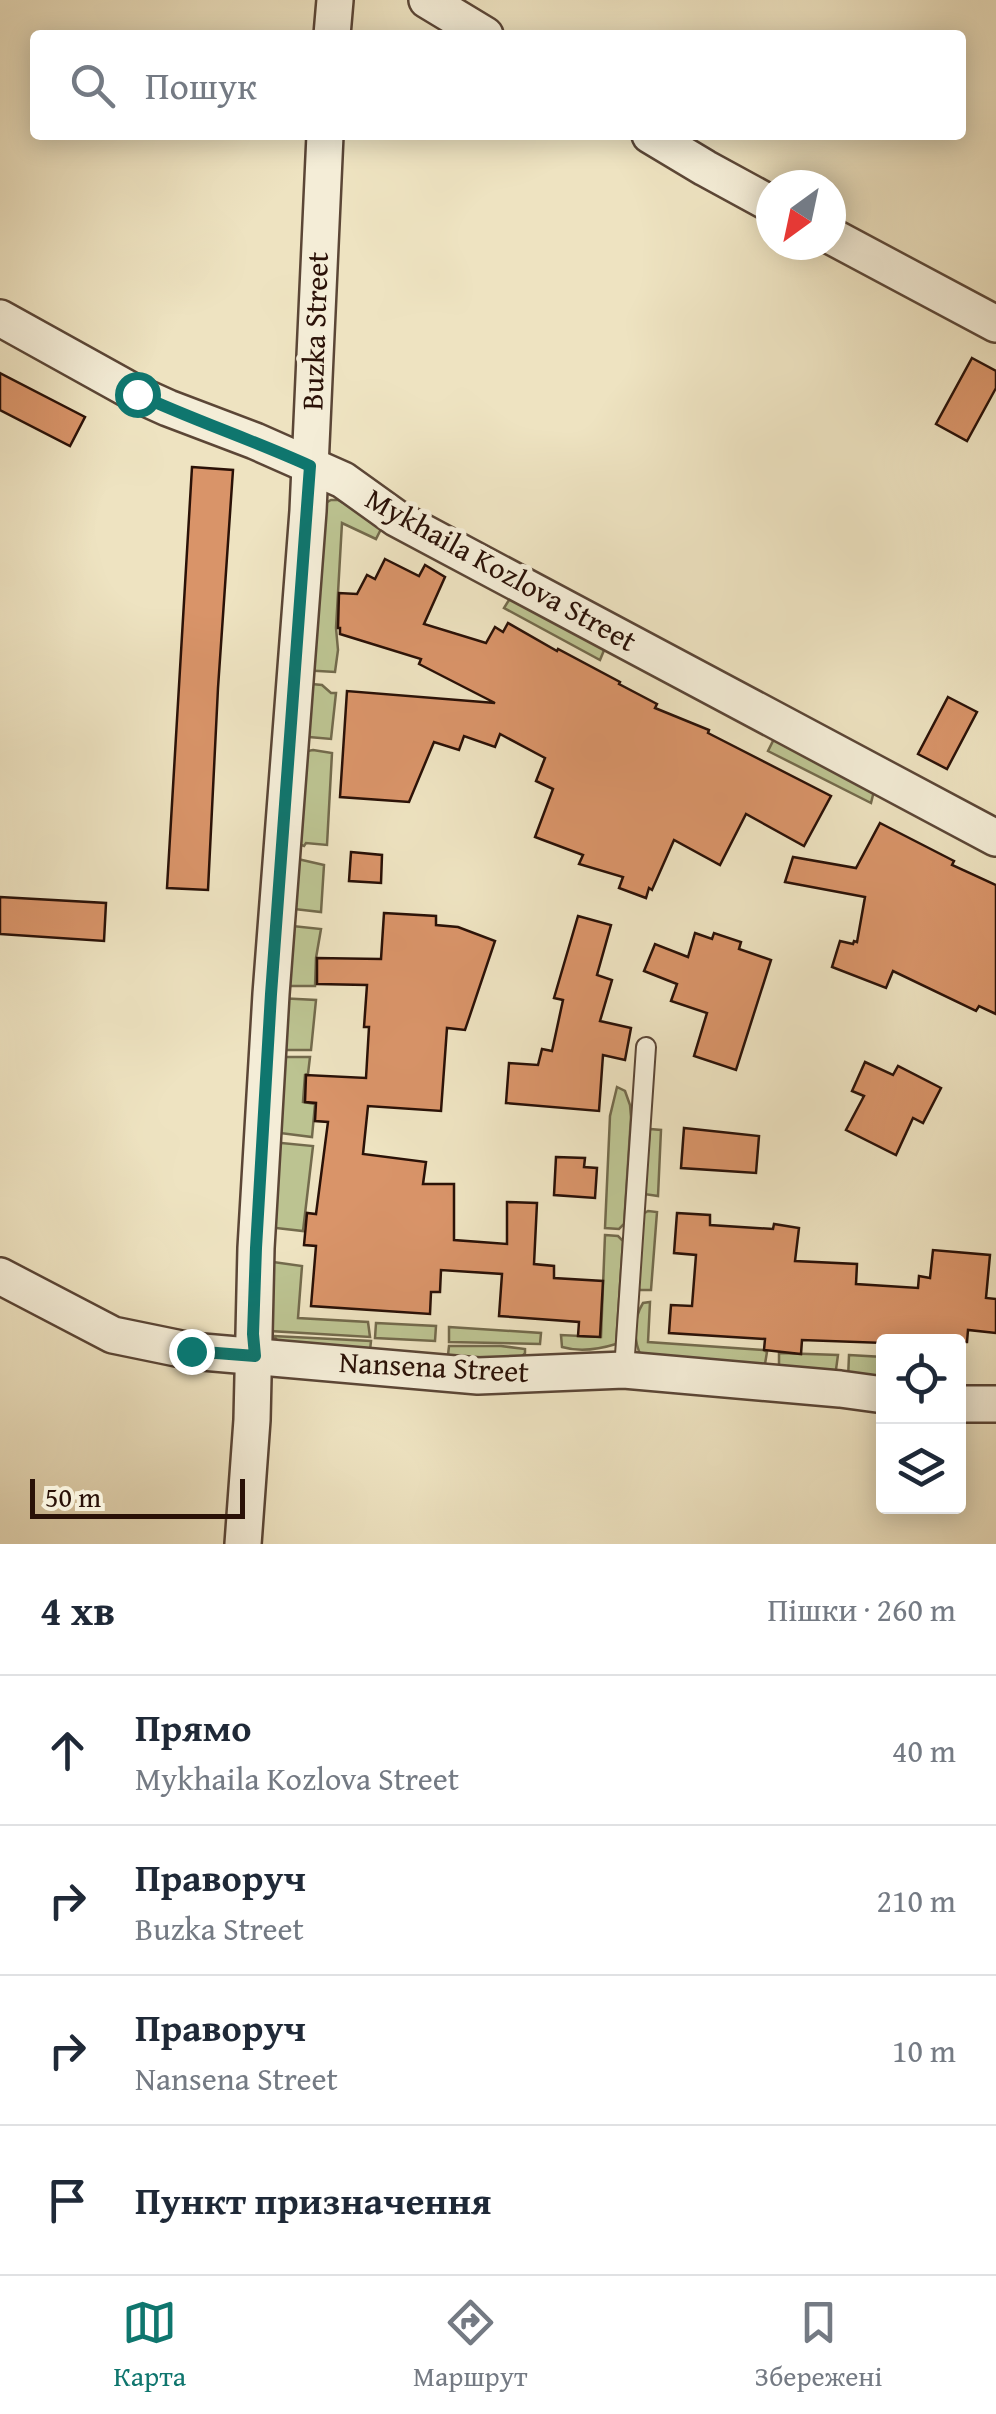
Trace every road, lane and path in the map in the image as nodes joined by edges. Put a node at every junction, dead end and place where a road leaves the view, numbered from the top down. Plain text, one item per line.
1 (335, 0) edge
2 (427, 0) edge
3 (332, 30) edge
4 (477, 30) edge
5 (324, 140) edge
6 (658, 140) edge
7 (756, 196) edge
8 (846, 244) edge
9 (0, 318) edge
10 (996, 324) edge
11 (310, 466) junction
12 (996, 838) edge
13 (646, 1046) dead end
14 (0, 1276) edge
15 (255, 1356) junction
16 (624, 1370) junction
17 (876, 1394) edge
18 (966, 1404) edge
19 (996, 1404) edge
20 (242, 1544) edge

1 - 3 street
2 - 4 street
5 - 11 street, Buzka Street
6 - 7 street
8 - 10 street
9 - 11 street, Mykhaila Kozlova Street
11 - 12 street, Mykhaila Kozlova Street
11 - 15 street, Buzka Street
13 - 16 lane
14 - 15 street, Nansena Street
15 - 16 street, Nansena Street
15 - 20 street, Buzka Street
16 - 17 street, Nansena Street
18 - 19 street

